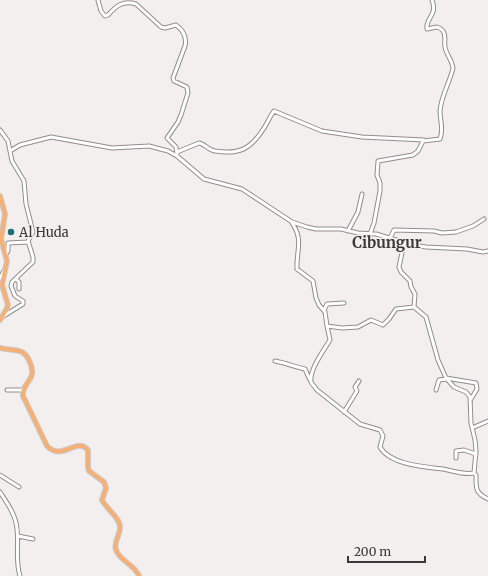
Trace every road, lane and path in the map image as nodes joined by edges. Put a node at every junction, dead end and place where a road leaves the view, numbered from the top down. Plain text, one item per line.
1 (98, 0) edge
2 (432, 0) edge
3 (0, 130) edge
4 (426, 140) junction
5 (10, 151) junction
6 (177, 154) junction
7 (362, 194) dead end
8 (0, 196) edge
9 (484, 219) dead end
10 (292, 222) junction
11 (348, 231) junction
12 (370, 234) junction
13 (390, 238) junction
14 (28, 242) junction
15 (404, 243) junction
16 (1, 246) edge
17 (488, 251) edge
18 (6, 254) junction
19 (7, 266) junction
20 (0, 278) edge
21 (16, 279) junction
22 (19, 289) dead end
23 (344, 303) dead end
24 (414, 306) junction
25 (324, 310) junction
26 (1, 319) edge
27 (328, 326) junction
28 (0, 348) edge
29 (275, 360) dead end
30 (446, 379) junction
31 (311, 381) junction
32 (359, 381) dead end
33 (7, 390) dead end
34 (23, 390) junction
35 (436, 390) dead end
36 (471, 399) junction
37 (344, 412) junction
38 (488, 421) edge
39 (472, 428) junction
40 (476, 454) junction
41 (456, 458) dead end
42 (474, 473) junction
43 (0, 474) edge
44 (19, 487) dead end
45 (0, 492) edge
46 (488, 499) edge
47 (18, 536) junction
48 (33, 539) dead end
49 (20, 576) edge
50 (139, 576) edge

1 - 6 street
2 - 4 street
3 - 5 street
4 - 6 street
4 - 12 street
5 - 6 street
5 - 14 street
6 - 10 street
7 - 11 street
8 - 16 main road
9 - 13 street
10 - 11 street
10 - 25 street
11 - 12 street
12 - 13 street
13 - 15 street
14 - 18 street
14 - 21 street
15 - 17 street
15 - 24 street
16 - 18 main road
18 - 19 main road
19 - 20 street
19 - 26 main road
21 - 22 street
21 - 26 street
23 - 25 street
24 - 27 street
24 - 30 street
25 - 27 street
27 - 31 street
28 - 34 main road
29 - 31 street
30 - 35 street
30 - 36 street
30 - 36 street
31 - 37 street
32 - 37 street
33 - 34 street
34 - 50 main road
36 - 39 street
37 - 42 street
38 - 39 street
39 - 40 street
40 - 41 street
40 - 42 street
42 - 46 street
43 - 44 street
45 - 47 street
47 - 48 street
47 - 49 street

